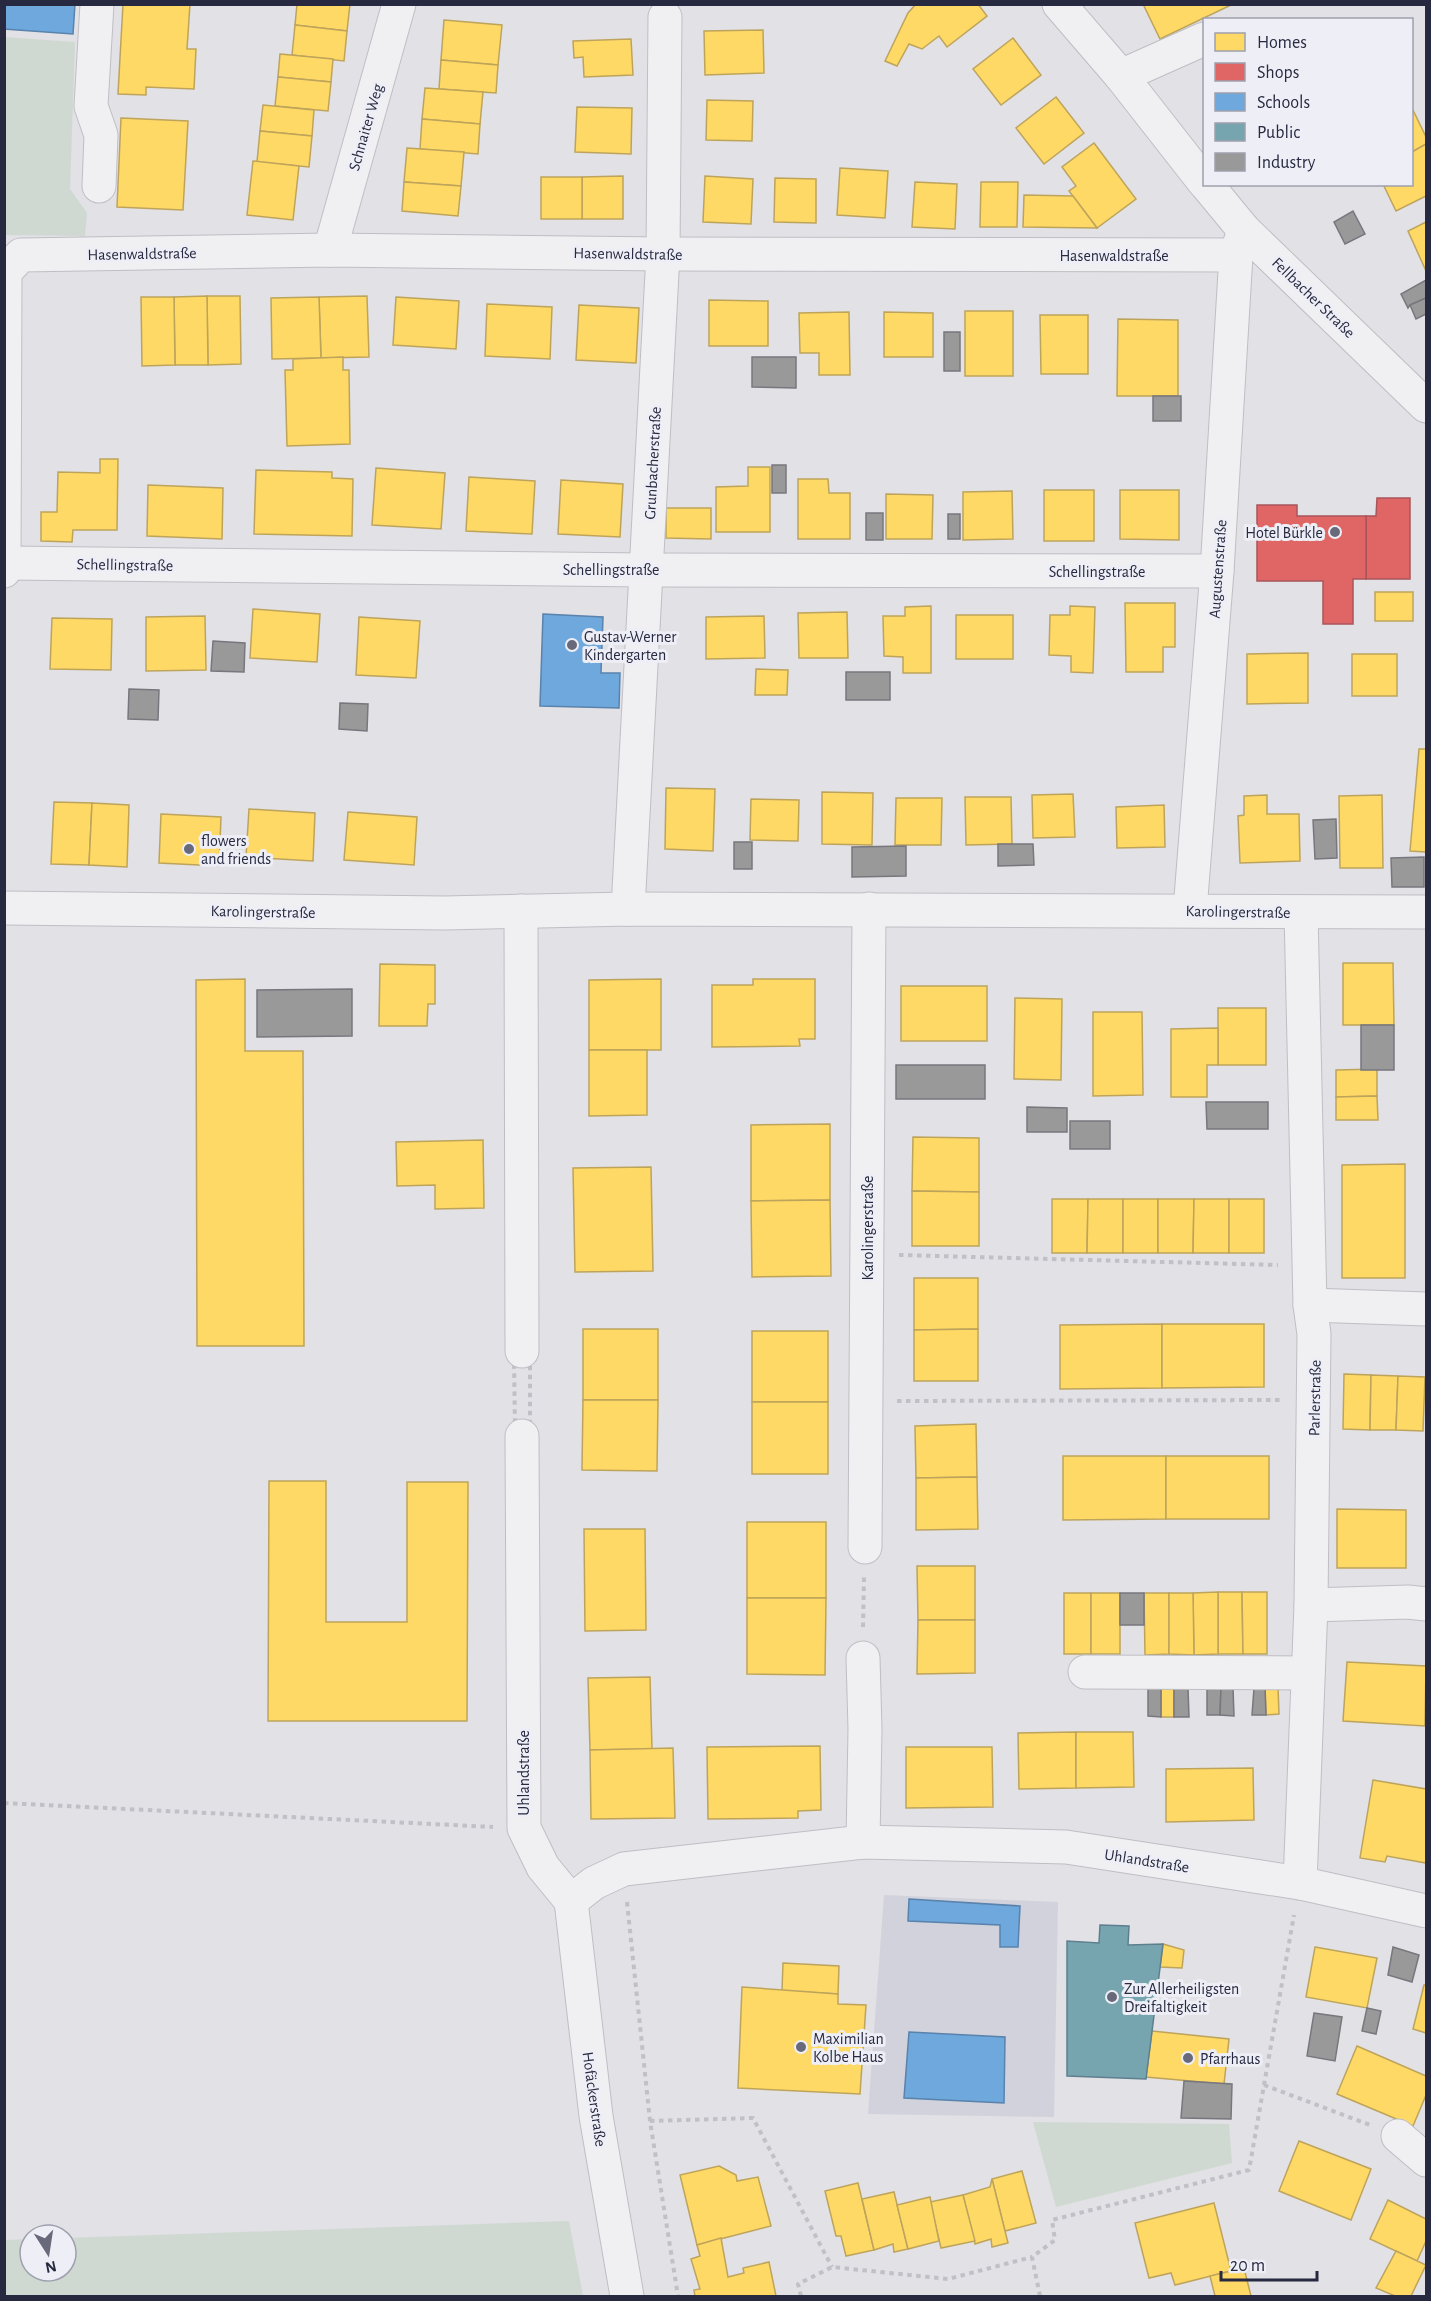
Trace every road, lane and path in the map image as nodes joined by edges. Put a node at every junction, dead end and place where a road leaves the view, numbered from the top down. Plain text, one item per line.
1 (98, 4) edge
2 (399, 4) edge
3 (1059, 4) edge
4 (665, 17) dead end
5 (1203, 39) edge
6 (1121, 76) junction
7 (1203, 180) edge
8 (99, 186) dead end
9 (1207, 186) edge
10 (1240, 242) junction
11 (330, 250) junction
12 (663, 254) junction
13 (1426, 406) edge
14 (5, 563) edge
15 (4, 570) edge
16 (647, 570) junction
17 (1217, 571) junction
18 (4, 908) edge
19 (628, 909) junction
20 (869, 909) junction
21 (1190, 910) junction
22 (521, 911) junction
23 (1301, 912) junction
24 (1426, 912) edge
25 (867, 1254) junction
26 (1309, 1265) junction
27 (1310, 1305) junction
28 (1426, 1309) edge
29 (522, 1351) joint
30 (1314, 1400) junction
31 (866, 1401) junction
32 (522, 1436) joint
33 (865, 1547) joint
34 (1426, 1604) edge
35 (1311, 1605) junction
36 (863, 1658) joint
37 (1085, 1672) dead end
38 (1308, 1673) junction
39 (4, 1803) edge
40 (524, 1828) junction
41 (863, 1842) junction
42 (624, 1869) junction
43 (1300, 1883) junction
44 (571, 1901) junction
45 (1426, 1911) edge
46 (1264, 2085) junction
47 (650, 2121) junction
48 (1398, 2136) joint
49 (1426, 2160) edge
50 (1032, 2257) junction
51 (832, 2267) junction
52 (627, 2296) edge
53 (678, 2296) edge
54 (801, 2296) edge
55 (1040, 2296) edge

1 - 8 street
2 - 11 street, Schnaiter Weg
3 - 6 street, Fellbacher Straße
4 - 12 street, Grunbacherstraße
5 - 6 street
6 - 7 street, Fellbacher Straße
9 - 10 street, Fellbacher Straße
10 - 12 street, Hasenwaldstraße
10 - 13 street, Fellbacher Straße
10 - 17 street, Augustenstraße
11 - 12 street, Hasenwaldstraße
11 - 14 street, Hasenwaldstraße
12 - 16 street, Grunbacherstraße
14 - 15 street
14 - 16 street, Schellingstraße
16 - 17 street, Schellingstraße
16 - 19 street, Grunbacherstraße
17 - 21 street, Augustenstraße
18 - 22 street, Karolingerstraße
19 - 20 street, Karolingerstraße
19 - 22 street, Karolingerstraße
20 - 21 street, Karolingerstraße
20 - 25 street, Karolingerstraße
21 - 23 street, Karolingerstraße
22 - 29 street
23 - 24 street, Karolingerstraße
23 - 26 street, Parlerstraße
25 - 26 path
25 - 31 street, Karolingerstraße
26 - 27 street, Parlerstraße
27 - 28 street
27 - 30 street, Parlerstraße
29 - 32 path
30 - 31 path
30 - 35 street, Parlerstraße
31 - 33 street, Karolingerstraße
32 - 40 street, Uhlandstraße
33 - 36 path
34 - 35 street
35 - 38 street, Parlerstraße
36 - 41 street
37 - 38 street
38 - 43 street, Parlerstraße
39 - 40 path
40 - 44 street, Uhlandstraße
41 - 42 street, Uhlandstraße
41 - 43 street, Uhlandstraße
42 - 44 street, Uhlandstraße
42 - 47 path
43 - 45 street, Uhlandstraße
43 - 46 path
44 - 52 street, Hofäckerstraße
46 - 48 path
46 - 50 path
47 - 51 path
47 - 53 path
48 - 49 street
50 - 51 path
50 - 55 path
51 - 54 path

